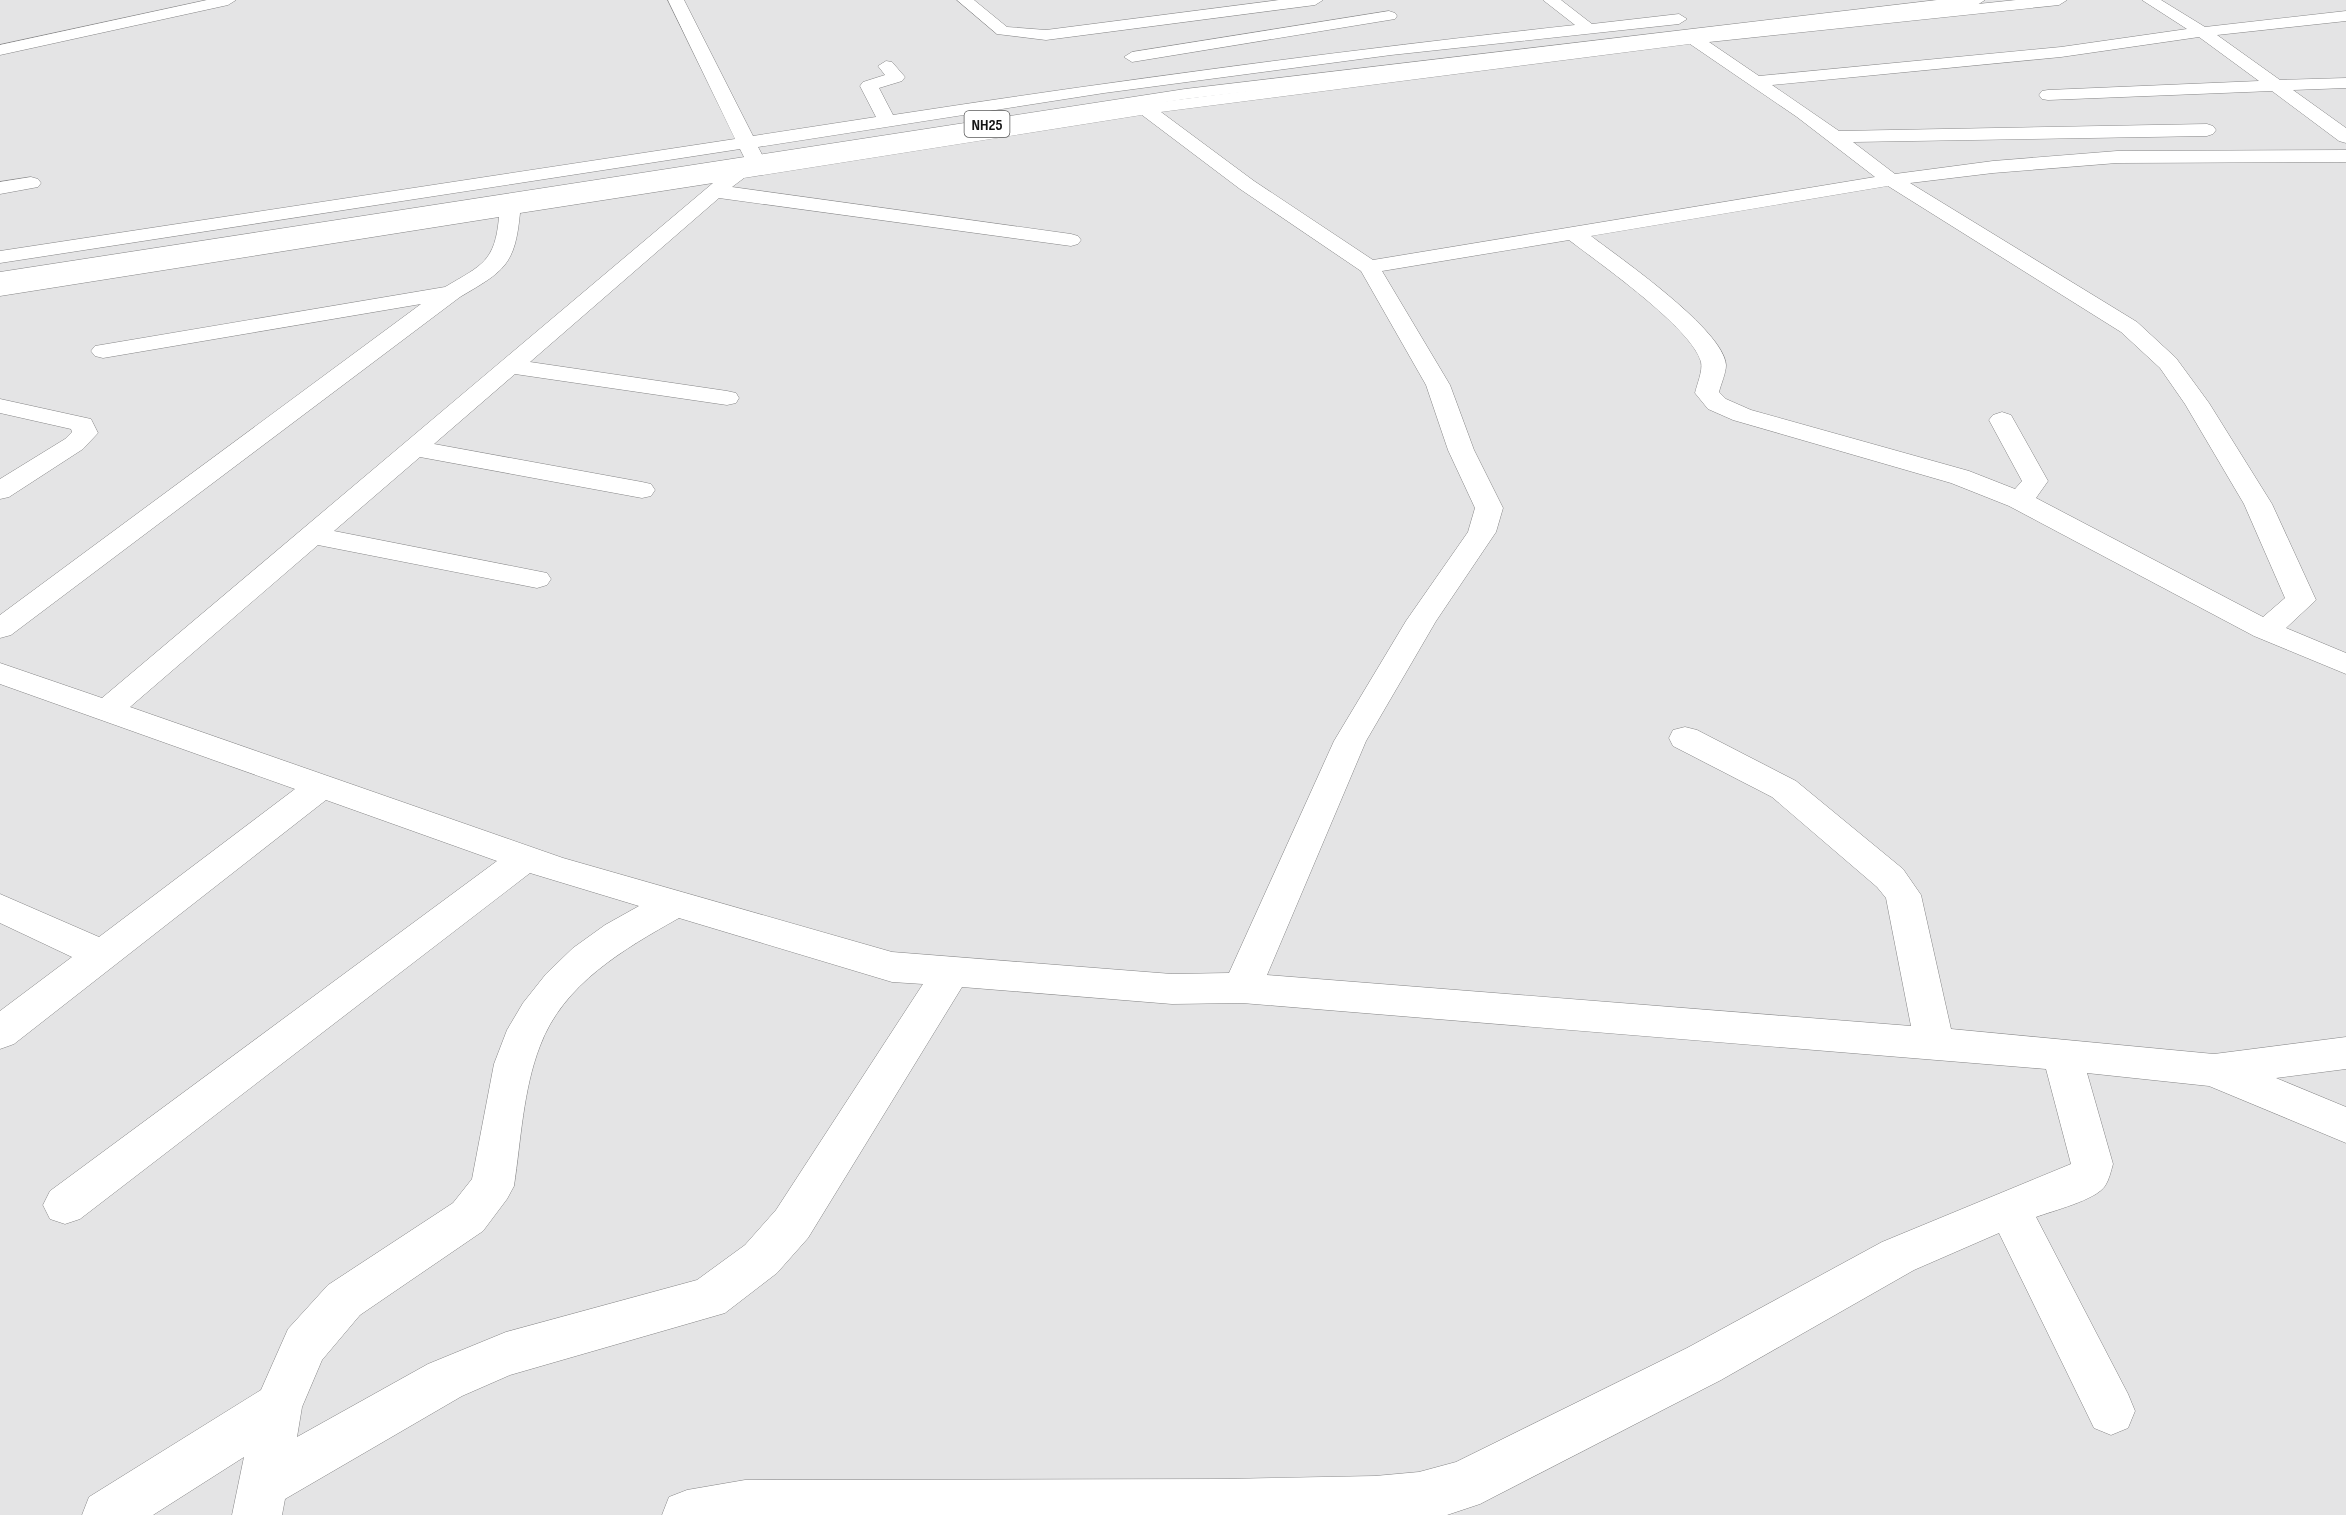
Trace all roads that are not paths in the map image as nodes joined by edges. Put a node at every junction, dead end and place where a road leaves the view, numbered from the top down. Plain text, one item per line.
1 (228, 0) edge
2 (676, 0) edge
3 (965, 0) edge
4 (1315, 0) edge
5 (1551, 0) edge
6 (1846, 0) edge
7 (1908, 0) edge
8 (1977, 0) edge
9 (2059, 0) edge
10 (2150, 0) edge
11 (1370, 6) dead end
12 (1389, 16) junction
13 (2346, 16) edge
14 (1095, 28) junction
15 (1588, 28) junction
16 (2202, 32) junction
17 (1693, 39) junction
18 (1446, 44) junction
19 (0, 50) edge
20 (1122, 50) junction
21 (886, 66) dead end
22 (1161, 81) junction
23 (1756, 81) junction
24 (2346, 83) edge
25 (2277, 87) junction
26 (2048, 95) dead end
27 (1144, 109) junction
28 (887, 121) junction
29 (2207, 130) dead end
30 (1835, 137) junction
31 (2346, 137) edge
32 (747, 156) junction
33 (2346, 156) edge
34 (1891, 180) junction
35 (32, 183) dead end
36 (0, 188) edge
37 (715, 191) junction
38 (510, 210) junction
39 (1572, 232) junction
40 (1071, 240) dead end
41 (0, 257) edge
42 (0, 267) edge
43 (1369, 267) junction
44 (0, 279) edge
45 (36, 284) junction
46 (0, 290) edge
47 (452, 292) junction
48 (0, 303) edge
49 (104, 351) dead end
50 (510, 366) junction
51 (727, 398) dead end
52 (0, 406) edge
53 (2001, 420) dead end
54 (414, 448) junction
55 (642, 490) dead end
56 (0, 491) edge
57 (2019, 500) junction
58 (312, 535) junction
59 (537, 579) dead end
60 (0, 629) edge
61 (2265, 630) junction
62 (2346, 664) edge
63 (0, 673) edge
64 (106, 711) junction
65 (1685, 738) dead end
66 (321, 787) junction
67 (526, 858) junction
68 (676, 903) junction
69 (0, 907) edge
70 (102, 955) junction
71 (951, 972) junction
72 (1242, 988) junction
73 (0, 1033) edge
74 (1934, 1044) junction
75 (2346, 1053) edge
76 (2062, 1054) junction
77 (2213, 1070) junction
78 (2346, 1125) edge
79 (65, 1205) dead end
80 (2009, 1208) junction
81 (278, 1407) junction
82 (2111, 1411) dead end
83 (260, 1499) edge
84 (107, 1515) edge
85 (687, 1515) edge

1 - 19 main road
2 - 32 main road
3 - 14 main road
4 - 14 main road
5 - 15 main road
6 - 15 main road
7 - 32 main road, NH25
8 - 32 main road, NH25
9 - 17 main road
10 - 16 main road
11 - 12 main road
12 - 18 main road
12 - 20 main road
13 - 16 main road
14 - 20 main road
15 - 18 main road
16 - 23 main road
16 - 25 main road
17 - 23 main road
17 - 27 main road
18 - 22 main road
20 - 22 main road
21 - 28 main road
22 - 28 main road
23 - 30 main road
24 - 25 main road
25 - 26 main road
25 - 31 main road
27 - 32 main road
27 - 43 main road
28 - 32 main road
29 - 30 main road
30 - 34 main road
32 - 37 main road
32 - 38 main road
32 - 41 main road
32 - 42 main road, NH25
32 - 44 main road, NH25
33 - 34 main road
34 - 39 main road
34 - 61 main road
35 - 36 main road
37 - 40 main road
37 - 50 main road
38 - 45 main road
38 - 47 main road
39 - 43 main road
39 - 57 main road
43 - 72 main road
45 - 46 main road
45 - 48 main road
47 - 49 main road
47 - 60 main road
50 - 51 main road
50 - 54 main road
52 - 56 main road
53 - 57 main road
54 - 55 main road
54 - 58 main road
57 - 61 main road
58 - 59 main road
58 - 64 main road
61 - 62 main road
63 - 64 main road
64 - 66 main road
65 - 74 main road
66 - 67 main road
66 - 70 main road
67 - 68 main road
67 - 79 main road
68 - 71 main road
68 - 81 main road
69 - 70 main road
70 - 73 main road
71 - 72 main road
71 - 83 main road
72 - 74 main road
74 - 76 main road
75 - 77 main road
76 - 77 main road
76 - 80 main road
77 - 78 main road
80 - 82 main road
80 - 85 main road
81 - 83 main road
81 - 84 main road

